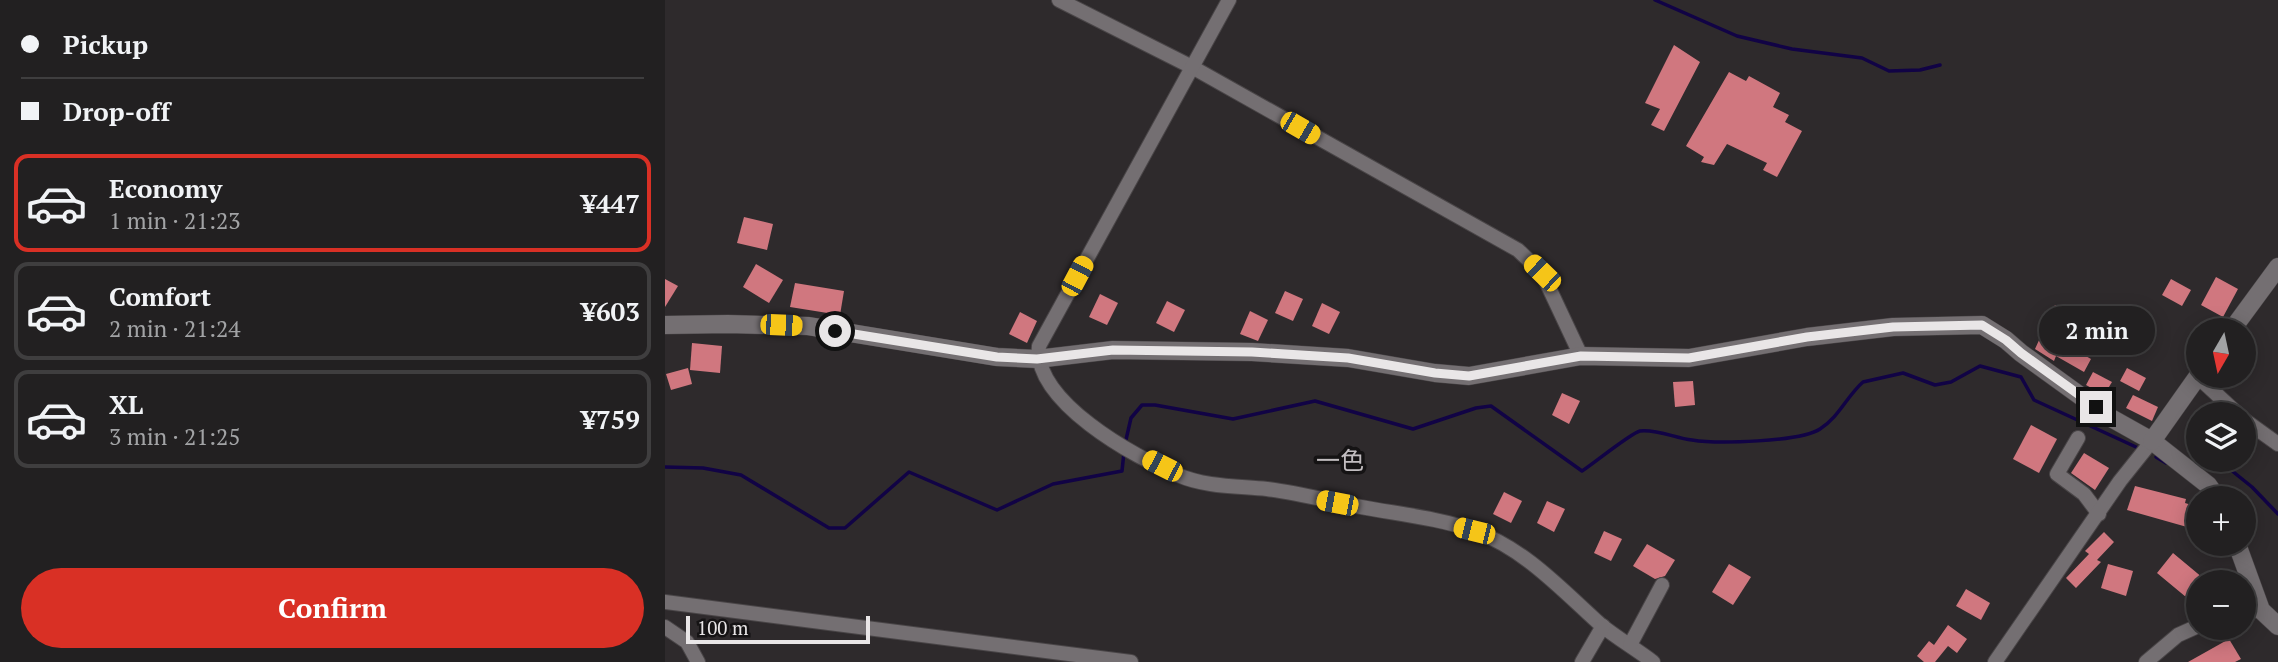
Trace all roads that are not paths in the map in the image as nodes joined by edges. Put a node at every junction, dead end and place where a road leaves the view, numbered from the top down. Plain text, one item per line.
1 (1059, 0) edge
2 (1229, 0) edge
3 (1192, 66) junction
4 (2278, 267) edge
5 (2241, 318) edge
6 (665, 325) edge
7 (1581, 356) junction
8 (1037, 359) junction
9 (2190, 388) edge
10 (2210, 388) edge
11 (2225, 402) edge
12 (2256, 428) edge
13 (2078, 438) dead end
14 (2152, 441) junction
15 (2278, 444) edge
16 (2209, 486) edge
17 (2099, 513) junction
18 (1662, 584) dead end
19 (665, 602) edge
20 (2256, 613) edge
21 (665, 626) edge
22 (1603, 626) junction
23 (2278, 626) edge
24 (2186, 631) edge
25 (1630, 645) junction
26 (698, 662) edge
27 (1131, 662) edge
28 (1582, 662) edge
29 (1653, 662) edge
30 (1995, 662) edge
31 (2146, 662) edge

1 - 3 street
2 - 3 street
3 - 7 street
3 - 8 street
4 - 5 street
6 - 8 street
7 - 8 street
7 - 14 street
8 - 22 street
9 - 14 street
10 - 11 street
12 - 15 street
13 - 17 street
14 - 16 street
14 - 17 street
17 - 30 street
18 - 25 street
19 - 27 street
20 - 23 street
21 - 26 street
22 - 25 street
22 - 28 street
24 - 31 street
25 - 29 street

